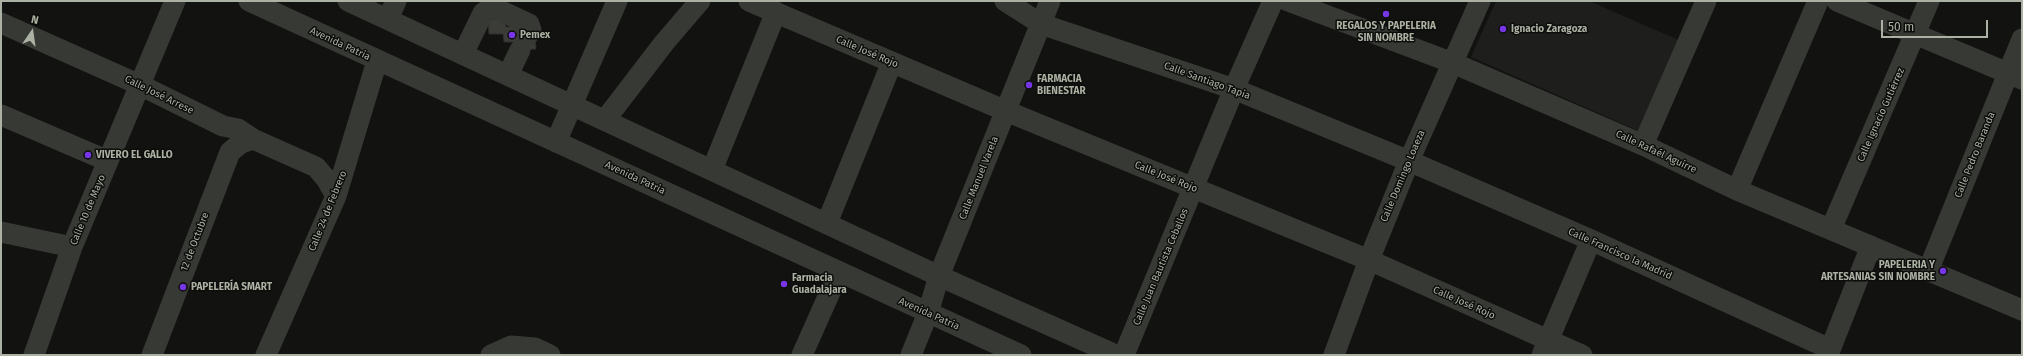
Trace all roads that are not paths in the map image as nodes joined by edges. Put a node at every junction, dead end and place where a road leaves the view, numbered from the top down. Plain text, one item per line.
1 (175, 1) edge
2 (249, 1) edge
3 (348, 1) edge
4 (617, 1) edge
5 (700, 1) edge
6 (749, 1) edge
7 (1005, 1) edge
8 (1050, 1) edge
9 (1273, 1) edge
10 (1288, 1) edge
11 (1480, 1) edge
12 (1706, 1) edge
13 (1818, 1) edge
14 (1837, 1) edge
15 (1929, 1) edge
16 (392, 10) edge
17 (776, 12) junction
18 (1, 23) edge
19 (1041, 24) junction
20 (1916, 34) junction
21 (2022, 39) edge
22 (463, 54) junction
23 (377, 61) junction
24 (892, 62) junction
25 (1453, 63) junction
26 (508, 75) junction
27 (2015, 76) edge
28 (140, 85) junction
29 (1234, 89) junction
30 (572, 104) junction
31 (1006, 111) junction
32 (1, 115) edge
33 (605, 120) junction
34 (223, 126) junction
35 (253, 139) junction
36 (556, 142) junction
37 (1643, 145) junction
38 (230, 152) junction
39 (350, 156) junction
40 (108, 161) junction
41 (1409, 161) junction
42 (316, 168) junction
43 (712, 170) junction
44 (1194, 188) junction
45 (1737, 190) junction
46 (336, 196) junction
47 (827, 223) junction
48 (1831, 229) junction
49 (1, 232) edge
50 (1591, 240) junction
51 (1871, 246) junction
52 (72, 247) junction
53 (1369, 260) junction
54 (1928, 270) junction
55 (839, 272) junction
56 (939, 276) junction
57 (2022, 310) edge
58 (928, 313) junction
59 (1545, 348) edge
60 (1829, 352) edge
61 (34, 355) edge
62 (152, 355) edge
63 (266, 355) edge
64 (491, 355) edge
65 (550, 355) edge
66 (802, 355) edge
67 (911, 355) edge
68 (1021, 355) edge
69 (1116, 355) edge
70 (1124, 355) edge
71 (1334, 355) edge
72 (1582, 355) edge

1 - 28 street, Calle 10 de Mayo
2 - 23 street, Avenida Patria
3 - 16 street
4 - 30 street
5 - 33 street
6 - 17 street, Calle José Rojo
7 - 19 street, Calle Santiago Tapia
8 - 19 street, Calle Manuel Varela
9 - 29 street, Calle Juan Bautista Ceballos
10 - 25 street, Calle Rafaél Aguirre
11 - 25 street, Calle Domingo Loaeza
12 - 37 street
13 - 45 street
14 - 20 street
15 - 20 street, Calle Ignacio Gutiérrez
16 - 22 street
17 - 24 street, Calle José Rojo
17 - 43 street
18 - 28 street, Calle José Arrese
19 - 29 street, Calle Santiago Tapia
19 - 31 street, Calle Manuel Varela
20 - 27 street
20 - 48 street, Calle Ignacio Gutiérrez
21 - 27 street, Calle Pedro Baranda
22 - 26 street
22 - 26 street
23 - 36 street, Avenida Patria
23 - 39 street, Calle 24 de Febrero
24 - 31 street, Calle José Rojo
24 - 47 street
25 - 37 street, Calle Rafaél Aguirre
25 - 41 street, Calle Domingo Loaeza
26 - 30 street
27 - 54 street, Calle Pedro Baranda
28 - 34 street, Calle José Arrese
28 - 40 street, Calle 10 de Mayo
29 - 41 street, Calle Santiago Tapia
29 - 44 street, Calle Juan Bautista Ceballos
30 - 33 street
30 - 36 street
31 - 44 street, Calle José Rojo
31 - 56 street, Calle Manuel Varela
32 - 40 street
33 - 43 street
34 - 35 street, Calle José Arrese
34 - 38 street
35 - 38 street
35 - 42 street, Calle José Arrese
36 - 55 street, Avenida Patria
37 - 45 street, Calle Rafaél Aguirre
38 - 62 street, 12 de Octubre
39 - 42 street
39 - 46 street, Calle 24 de Febrero
40 - 52 street, Calle 10 de Mayo
41 - 50 street, Calle Francisco la Madrid
41 - 53 street, Calle Domingo Loaeza
42 - 46 street, Calle José Arrese
43 - 47 street
44 - 53 street, Calle José Rojo
44 - 70 street, Calle Juan Bautista Ceballos
45 - 48 street, Calle Rafaél Aguirre
46 - 63 street, Calle 24 de Febrero
47 - 56 street
48 - 51 street, Calle Rafaél Aguirre
49 - 52 street
50 - 59 street
50 - 60 street, Calle Francisco la Madrid
51 - 54 street, Calle Rafaél Aguirre
51 - 60 street
52 - 61 street, Calle 10 de Mayo
53 - 59 street, Calle José Rojo
53 - 71 street, Calle Domingo Loaeza
54 - 57 street, Calle Rafaél Aguirre
55 - 58 street, Avenida Patria
55 - 66 street
56 - 58 street, Calle Manuel Varela
56 - 69 street
58 - 67 street, Calle Manuel Varela
58 - 68 street, Avenida Patria
59 - 72 street, Calle José Rojo
64 - 65 street

